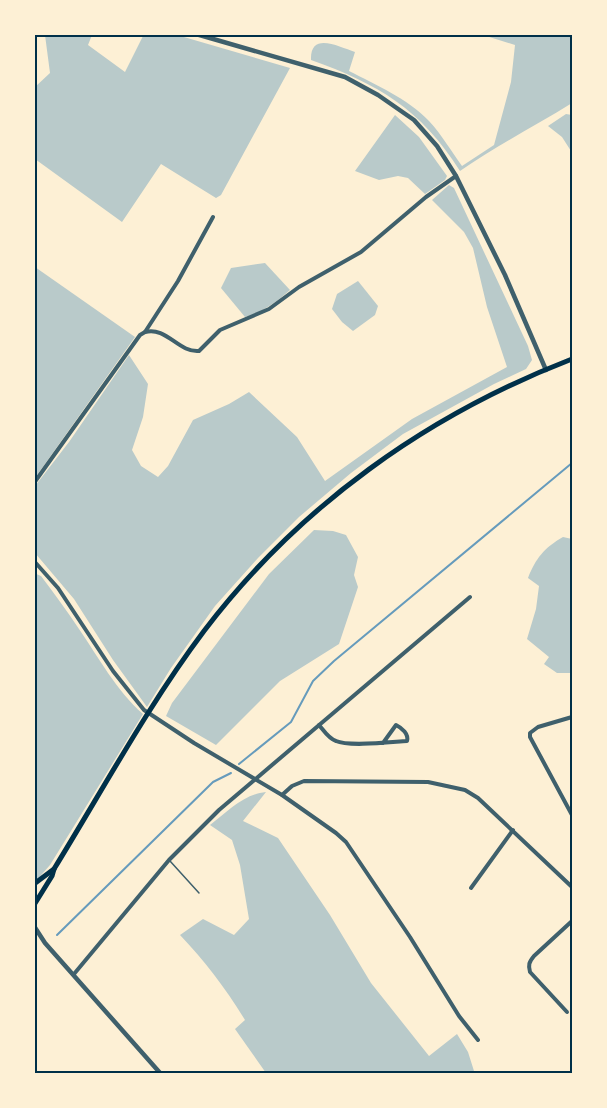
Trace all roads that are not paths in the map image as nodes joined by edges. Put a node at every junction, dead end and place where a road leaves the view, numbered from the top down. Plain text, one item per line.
1 (196, 34) edge
2 (456, 176) junction
3 (213, 217) dead end
4 (145, 332) junction
5 (573, 359) edge
6 (546, 370) junction
7 (34, 483) edge
8 (34, 561) edge
9 (470, 597) dead end
10 (573, 717) edge
11 (319, 725) junction
12 (383, 743) junction
13 (255, 780) junction
14 (282, 795) junction
15 (573, 815) edge
16 (513, 830) junction
17 (169, 860) junction
18 (54, 869) junction
19 (34, 884) edge
20 (573, 887) edge
21 (471, 888) dead end
22 (199, 893) dead end
23 (34, 905) edge
24 (573, 921) edge
25 (34, 926) edge
26 (34, 937) edge
27 (45, 943) junction
28 (74, 974) junction
29 (567, 1012) dead end
30 (478, 1040) dead end
31 (161, 1074) edge

1 - 2 street
2 - 4 street
2 - 6 street
3 - 4 street
4 - 7 street
5 - 6 main road
6 - 18 main road
8 - 13 street
9 - 11 street
10 - 15 street
11 - 12 street
11 - 13 street
12 - 12 street
13 - 14 street
13 - 17 street
14 - 16 street
14 - 30 street
16 - 20 street
16 - 21 street
17 - 22 lane
17 - 28 street
18 - 19 main road
18 - 23 main road
24 - 29 street
25 - 27 street
26 - 27 street
27 - 28 street
28 - 31 street

